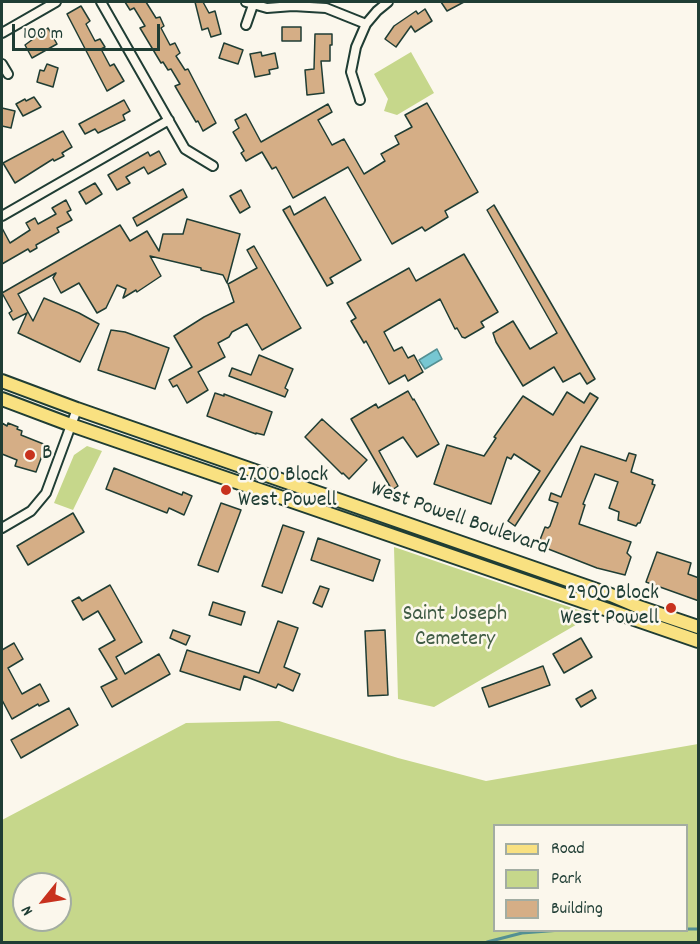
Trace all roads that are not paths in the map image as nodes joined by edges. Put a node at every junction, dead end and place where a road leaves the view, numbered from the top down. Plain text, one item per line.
1 (56, 2) edge
2 (101, 2) edge
3 (388, 2) edge
4 (249, 3) edge
5 (366, 24) junction
6 (246, 25) dead end
7 (2, 33) edge
8 (2, 64) edge
9 (8, 74) dead end
10 (360, 100) dead end
11 (169, 120) junction
12 (213, 166) dead end
13 (2, 216) edge
14 (2, 381) edge
15 (2, 399) edge
16 (77, 409) junction
17 (71, 426) junction
18 (2, 528) edge
19 (699, 627) edge
20 (699, 641) edge

1 - 7 street
2 - 11 street
3 - 5 street
4 - 5 street
4 - 6 street
5 - 10 street
8 - 9 street
11 - 12 street
11 - 13 street
14 - 16 main road, West Powell Boulevard
15 - 17 main road, West Powell Boulevard
16 - 17 street
16 - 19 main road, West Powell Boulevard
17 - 18 street
17 - 20 main road, West Powell Boulevard

